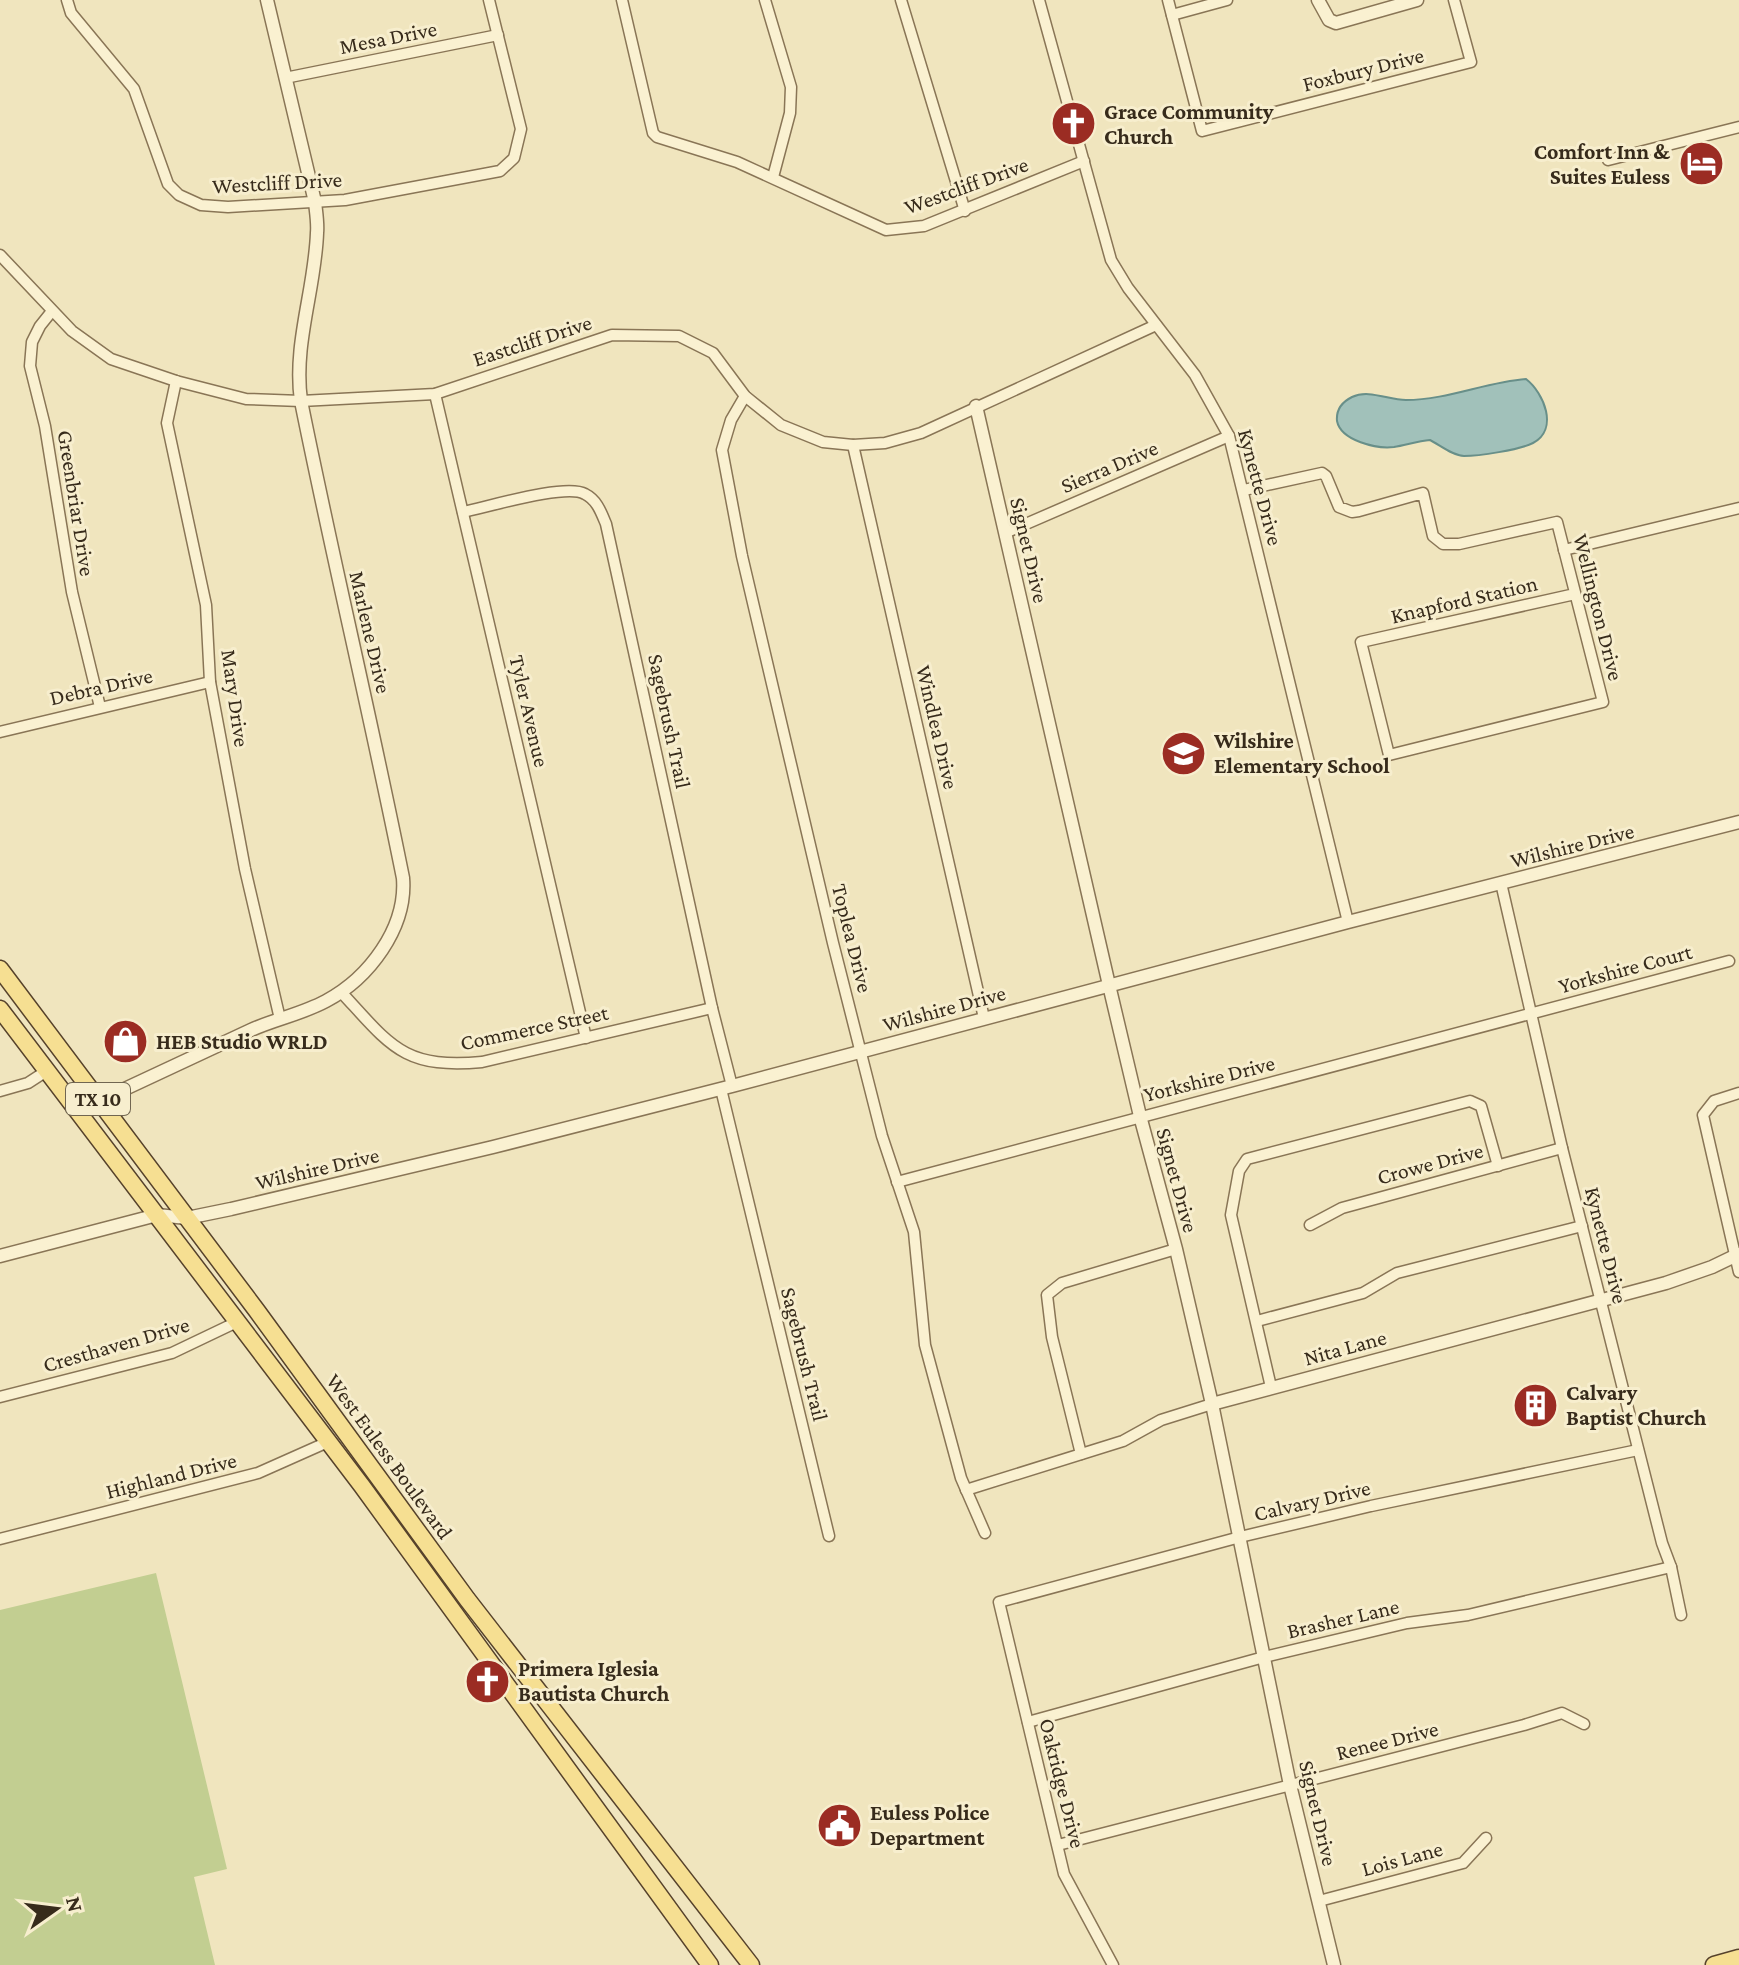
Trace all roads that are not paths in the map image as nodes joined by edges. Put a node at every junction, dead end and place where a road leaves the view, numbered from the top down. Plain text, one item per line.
1 (67, 0) edge
2 (267, 0) edge
3 (489, 0) edge
4 (622, 0) edge
5 (765, 0) edge
6 (901, 0) edge
7 (1039, 0) edge
8 (1168, 0) edge
9 (1227, 0) edge
10 (1318, 0) edge
11 (1417, 0) edge
12 (1454, 0) edge
13 (1172, 15) junction
14 (498, 35) junction
15 (285, 78) junction
16 (1739, 127) edge
17 (1608, 160) dead end
18 (1084, 161) junction
19 (773, 177) junction
20 (315, 202) junction
21 (965, 211) junction
22 (0, 255) edge
23 (52, 311) junction
24 (1156, 325) junction
25 (176, 381) junction
26 (435, 394) junction
27 (745, 396) junction
28 (301, 401) junction
29 (976, 406) junction
30 (1229, 436) junction
31 (853, 445) junction
32 (1244, 490) junction
33 (1739, 508) edge
34 (463, 512) junction
35 (1005, 533) junction
36 (1564, 550) junction
37 (1575, 594) junction
38 (210, 682) junction
39 (100, 707) junction
40 (0, 732) edge
41 (1389, 755) joint
42 (1739, 822) edge
43 (1501, 883) junction
44 (1348, 922) junction
45 (1729, 961) dead end
46 (0, 969) edge
47 (1109, 985) junction
48 (341, 992) junction
49 (712, 1008) junction
50 (0, 1009) edge
51 (1531, 1013) junction
52 (984, 1018) junction
53 (280, 1019) junction
54 (586, 1038) junction
55 (860, 1051) junction
56 (48, 1070) junction
57 (726, 1087) junction
58 (0, 1091) edge
59 (1739, 1093) edge
60 (99, 1101) junction
61 (1140, 1116) junction
62 (1562, 1148) junction
63 (1498, 1166) junction
64 (897, 1182) junction
65 (157, 1215) junction
66 (187, 1218) junction
67 (1310, 1225) dead end
68 (1582, 1226) junction
69 (1176, 1249) junction
70 (1737, 1255) edge
71 (0, 1256) edge
72 (1739, 1272) edge
73 (1600, 1301) junction
74 (239, 1321) junction
75 (1257, 1321) junction
76 (1271, 1387) junction
77 (0, 1397) edge
78 (1212, 1404) junction
79 (344, 1429) junction
80 (328, 1442) junction
81 (1638, 1450) junction
82 (1081, 1454) junction
83 (966, 1490) junction
84 (985, 1533) dead end
85 (829, 1536) dead end
86 (1240, 1537) junction
87 (0, 1539) edge
88 (1671, 1567) junction
89 (999, 1602) joint
90 (1681, 1615) dead end
91 (1264, 1657) junction
92 (1028, 1722) junction
93 (1584, 1724) dead end
94 (1290, 1785) junction
95 (1486, 1838) dead end
96 (1058, 1845) junction
97 (627, 1849) junction
98 (663, 1852) junction
99 (1319, 1901) junction
100 (1739, 1958) edge
101 (748, 1964) edge
102 (710, 1965) edge
103 (1113, 1965) edge
104 (1334, 1965) edge
105 (1714, 1965) edge

1 - 20 street, Westcliff Drive
2 - 15 street, Marlene Drive
3 - 14 street
4 - 19 street, Westcliff Drive
5 - 19 street
6 - 21 street
7 - 18 street, Kynette Drive
8 - 13 street
9 - 13 street
10 - 11 street
12 - 13 street, Foxbury Drive
14 - 15 street, Mesa Drive
14 - 20 street, Westcliff Drive
15 - 20 street, Marlene Drive
16 - 17 street
18 - 21 street, Westcliff Drive
18 - 24 street, Kynette Drive
19 - 21 street, Westcliff Drive
20 - 28 street, Marlene Drive
22 - 23 street, Eastcliff Drive
23 - 25 street, Eastcliff Drive
23 - 39 street, Greenbriar Drive
24 - 29 street, Eastcliff Drive
24 - 30 street, Kynette Drive
25 - 28 street, Eastcliff Drive
25 - 38 street, Mary Drive
26 - 27 street, Eastcliff Drive
26 - 28 street, Eastcliff Drive
26 - 34 street, Tyler Avenue
27 - 31 street, Eastcliff Drive
27 - 55 street, Toplea Drive
28 - 48 street, Marlene Drive
29 - 31 street, Eastcliff Drive
29 - 35 street, Signet Drive
30 - 32 street, Kynette Drive
30 - 35 street, Sierra Drive
31 - 52 street, Windlea Drive
32 - 36 street, Wellington Drive
32 - 44 street, Kynette Drive
33 - 36 street
34 - 49 street, Sagebrush Trail
34 - 54 street, Tyler Avenue
35 - 47 street, Signet Drive
36 - 37 street, Wellington Drive
37 - 41 street, Wellington Drive
37 - 41 street, Knapford Station
38 - 39 street, Debra Drive
38 - 53 street, Mary Drive
39 - 40 street, Debra Drive
42 - 43 street, Wilshire Drive
43 - 44 street, Wilshire Drive
43 - 51 street, Kynette Drive
44 - 47 street, Wilshire Drive
45 - 51 street, Yorkshire Court
46 - 60 main road, West Euless Boulevard / TX 10
47 - 52 street, Wilshire Drive
47 - 61 street, Signet Drive
48 - 53 street, Marlene Drive
48 - 54 street, Commerce Street
49 - 54 street, Commerce Street
49 - 57 street, Sagebrush Trail
50 - 56 main road, West Euless Boulevard / TX 10
51 - 61 street, Yorkshire Drive
51 - 62 street, Kynette Drive
52 - 55 street, Wilshire Drive
53 - 60 street, Marlene Drive
55 - 57 street, Wilshire Drive
55 - 64 street, Toplea Drive
56 - 58 street
56 - 65 main road, West Euless Boulevard / TX 10
57 - 66 street, Wilshire Drive
57 - 85 street, Sagebrush Trail
59 - 70 street
60 - 66 main road, West Euless Boulevard / TX 10
61 - 64 street, Yorkshire Drive
61 - 69 street, Signet Drive
62 - 63 street, Crowe Drive
62 - 68 street, Kynette Drive
63 - 67 street, Crowe Drive
63 - 75 street
64 - 83 street, Toplea Drive
65 - 66 street, Wilshire Drive
65 - 71 street
65 - 74 main road, West Euless Boulevard / TX 10
66 - 79 main road, West Euless Boulevard / TX 10
68 - 73 street, Kynette Drive
68 - 75 street
69 - 78 street, Signet Drive
69 - 82 street
70 - 72 street
70 - 73 street, Nita Lane
73 - 76 street, Nita Lane
73 - 81 street, Kynette Drive
74 - 77 street, Cresthaven Drive
74 - 80 main road, West Euless Boulevard / TX 10
75 - 76 street
76 - 78 street, Nita Lane
78 - 82 street, Nita Lane
78 - 86 street, Signet Drive
79 - 80 street, Highland Drive
79 - 98 main road, West Euless Boulevard / TX 10
80 - 87 street, Highland Drive
80 - 97 main road, West Euless Boulevard / TX 10
81 - 86 street, Calvary Drive
81 - 88 street, Kynette Drive
82 - 83 street, Nita Lane
83 - 84 street, Toplea Drive
86 - 89 street, Calvary Drive
86 - 91 street, Signet Drive
88 - 90 street, Kynette Drive
88 - 91 street, Brasher Lane
89 - 92 street, Oakridge Drive
91 - 92 street, Brasher Lane
91 - 94 street, Signet Drive
92 - 96 street, Oakridge Drive
93 - 94 street, Renee Drive
94 - 96 street, Renee Drive
94 - 99 street, Signet Drive
95 - 99 street, Lois Lane
96 - 103 street, Oakridge Drive
97 - 98 main road
97 - 102 main road, West Euless Boulevard / TX 10
98 - 101 main road, West Euless Boulevard / TX 10
99 - 104 street, Signet Drive
100 - 105 main road

